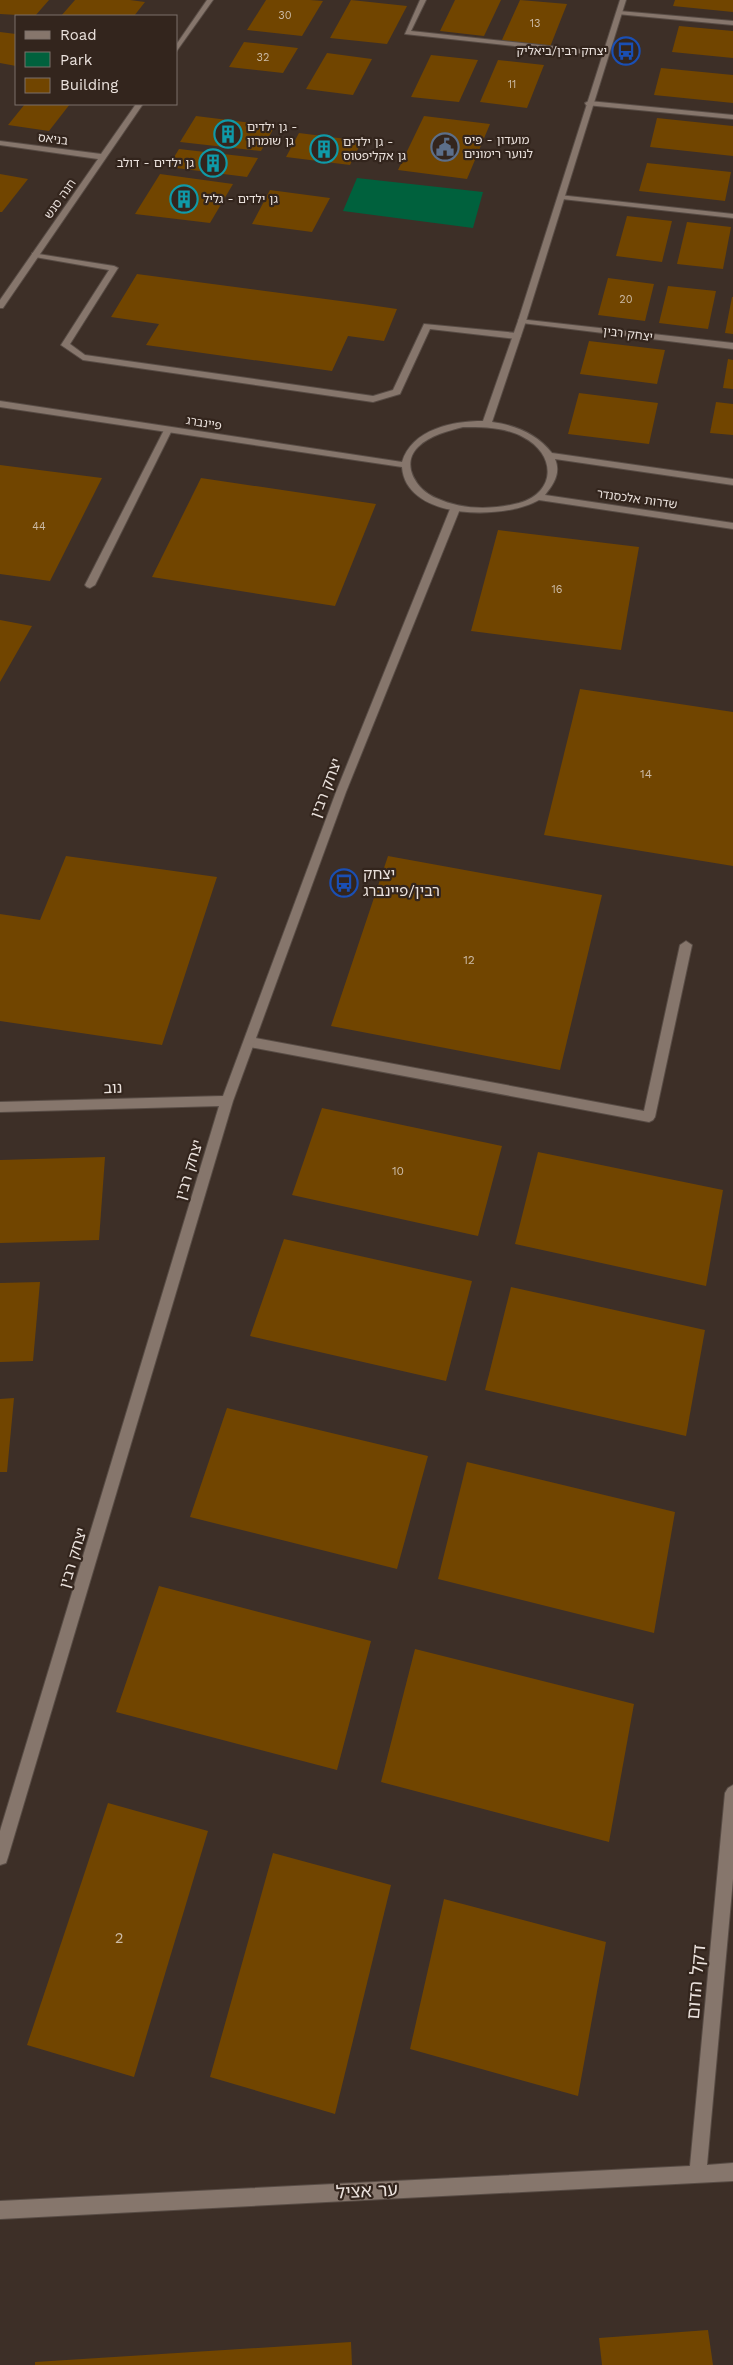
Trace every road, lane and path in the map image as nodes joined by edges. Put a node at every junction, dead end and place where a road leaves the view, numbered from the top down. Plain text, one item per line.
1 (210, 0) edge
2 (423, 0) edge
3 (623, 0) edge
4 (619, 13) junction
5 (733, 23) edge
6 (178, 47) edge
7 (605, 54) junction
8 (589, 103) junction
9 (138, 105) edge
10 (733, 117) edge
11 (0, 143) edge
12 (103, 157) junction
13 (562, 197) junction
14 (733, 216) edge
15 (35, 255) junction
16 (0, 306) edge
17 (522, 321) junction
18 (517, 336) junction
19 (733, 346) edge
20 (0, 404) edge
21 (487, 424) junction
22 (168, 430) junction
23 (549, 455) junction
24 (405, 465) junction
25 (733, 482) edge
26 (537, 497) junction
27 (455, 509) junction
28 (733, 526) edge
29 (90, 585) dead end
30 (686, 945) dead end
31 (250, 1042) junction
32 (227, 1101) junction
33 (0, 1107) edge
34 (733, 1792) edge
35 (0, 1857) edge
36 (733, 2172) edge
37 (698, 2174) junction
38 (0, 2210) edge

1 - 6 street
2 - 7 street
3 - 4 street
4 - 5 street
4 - 7 street
7 - 8 street
8 - 10 street
8 - 13 street
9 - 12 street, חנה סנש
11 - 12 street, בניאס
12 - 15 street, חנה סנש
13 - 14 street
13 - 17 street
15 - 16 street, חנה סנש
15 - 18 street
17 - 18 street
17 - 19 street, יצחק רבין
18 - 21 street
20 - 22 street, פיינברג
21 - 23 street
21 - 24 street
22 - 24 street, פיינברג
22 - 29 street
23 - 25 street
23 - 26 street
24 - 27 street
26 - 27 street
26 - 28 street, שדרות אלכסנדר
27 - 31 street, יצחק רבין
30 - 31 street
31 - 32 street, יצחק רבין
32 - 33 street, נוב
32 - 35 street, יצחק רבין
34 - 37 street, דקל הדום
36 - 37 street, ער אציל
37 - 38 street, ער אציל

